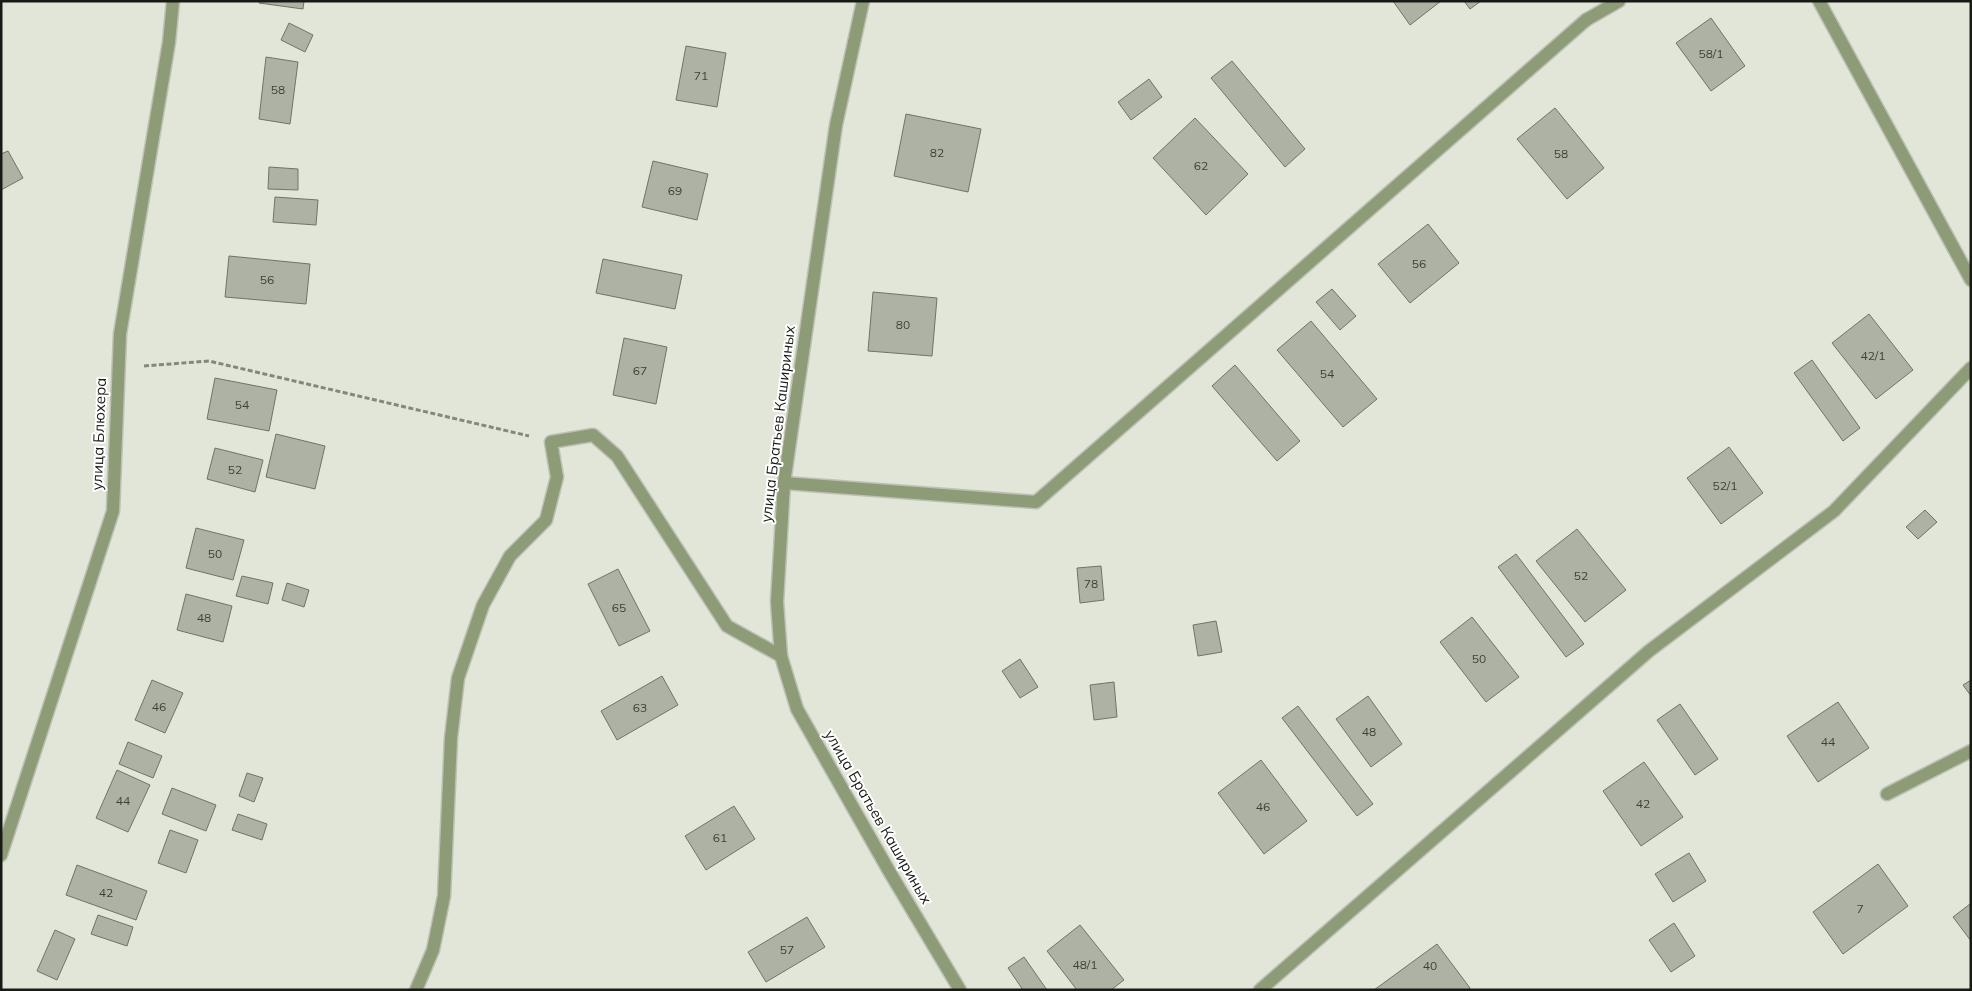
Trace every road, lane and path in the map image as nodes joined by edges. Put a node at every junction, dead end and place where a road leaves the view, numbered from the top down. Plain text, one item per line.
1 (173, 1) edge
2 (863, 1) edge
3 (1619, 1) edge
4 (1819, 1) edge
5 (1971, 280) edge
6 (118, 368) junction
7 (1971, 368) edge
8 (551, 442) junction
9 (784, 483) junction
10 (781, 656) junction
11 (1971, 751) edge
12 (1887, 794) dead end
13 (1, 855) edge
14 (416, 990) edge
15 (960, 990) edge
16 (1260, 990) edge

1 - 6 street, улица Блюхера
2 - 9 street, улица Братьев Кашириных
3 - 9 street
4 - 5 street
6 - 8 path
6 - 13 street, улица Блюхера
7 - 16 street
8 - 10 street
8 - 14 street
9 - 10 street, улица Братьев Кашириных
10 - 15 street, улица Братьев Кашириных
11 - 12 street

